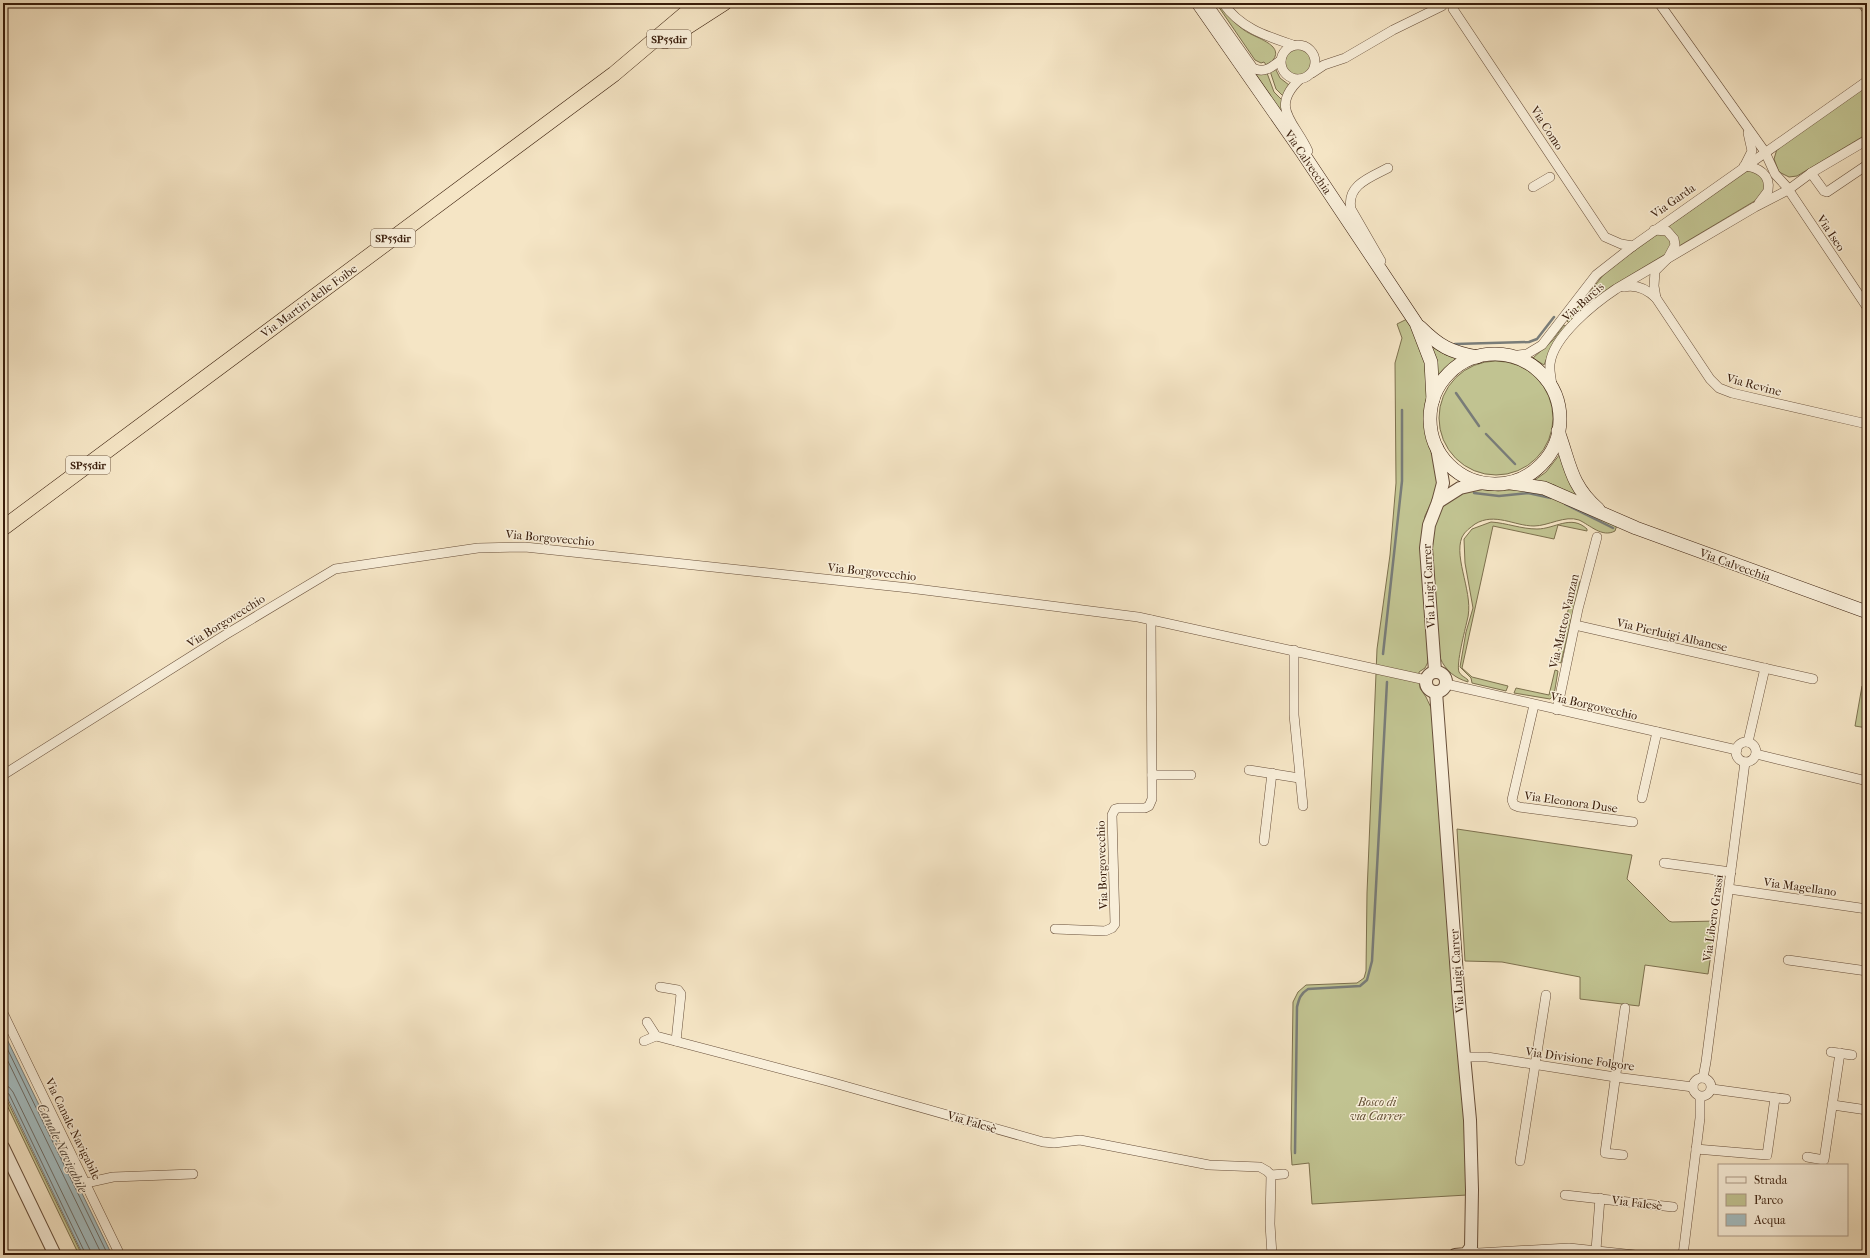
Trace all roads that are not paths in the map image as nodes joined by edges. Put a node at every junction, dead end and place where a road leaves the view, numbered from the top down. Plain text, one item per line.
1 (698, 3) edge
2 (724, 3) edge
3 (1198, 3) edge
4 (1207, 3) edge
5 (1223, 3) edge
6 (1659, 3) edge
7 (1862, 3) edge
8 (1441, 4) edge
9 (1455, 6) edge
10 (1867, 10) edge
11 (1269, 37) junction
12 (1293, 46) junction
13 (1312, 52) junction
14 (1281, 58) junction
15 (1337, 60) junction
16 (1312, 72) junction
17 (614, 74) junction
18 (1300, 79) junction
19 (1867, 81) edge
20 (1739, 116) junction
21 (1867, 140) edge
22 (1776, 144) junction
23 (1765, 152) junction
24 (1867, 165) edge
25 (1311, 166) junction
26 (1744, 166) junction
27 (1388, 168) dead end
28 (1774, 172) junction
29 (1808, 176) junction
30 (1550, 177) dead end
31 (1533, 187) dead end
32 (1788, 190) junction
33 (1755, 207) junction
34 (1654, 230) junction
35 (1633, 246) junction
36 (1668, 258) junction
37 (1382, 272) junction
38 (1607, 295) junction
39 (1656, 298) junction
40 (1867, 306) edge
41 (1416, 323) junction
42 (1511, 356) junction
43 (1477, 357) junction
44 (1552, 388) junction
45 (1433, 400) junction
46 (1867, 424) edge
47 (1558, 431) junction
48 (1437, 448) junction
49 (1482, 482) junction
50 (1509, 482) junction
51 (1438, 502) junction
52 (1604, 515) junction
53 (3, 528) edge
54 (1597, 537) dead end
55 (1867, 612) edge
56 (1151, 620) junction
57 (1575, 625) junction
58 (1294, 650) junction
59 (1764, 668) junction
60 (1430, 675) junction
61 (1813, 679) dead end
62 (1446, 684) junction
63 (1436, 692) junction
64 (1534, 705) junction
65 (1557, 710) junction
66 (1657, 732) junction
67 (1748, 742) junction
68 (1737, 750) junction
69 (1756, 754) junction
70 (1745, 762) junction
71 (1249, 770) dead end
72 (1272, 773) junction
73 (3, 775) edge
74 (1152, 775) junction
75 (1191, 775) dead end
76 (1299, 778) junction
77 (1867, 781) edge
78 (1642, 798) dead end
79 (1303, 806) dead end
80 (1633, 822) dead end
81 (1264, 841) dead end
82 (1664, 863) dead end
83 (1732, 872) junction
84 (1729, 889) junction
85 (1867, 909) edge
86 (1054, 929) dead end
87 (1788, 960) dead end
88 (1867, 971) edge
89 (660, 987) dead end
90 (1546, 995) dead end
91 (1625, 1008) dead end
92 (3, 1013) edge
93 (647, 1022) dead end
94 (656, 1036) junction
95 (676, 1040) junction
96 (644, 1041) dead end
97 (1852, 1055) dead end
98 (1464, 1057) junction
99 (1535, 1064) junction
100 (1615, 1077) junction
101 (1703, 1078) junction
102 (1693, 1086) junction
103 (1712, 1089) junction
104 (1700, 1097) junction
105 (1774, 1098) junction
106 (1786, 1099) dead end
107 (1833, 1105) junction
108 (1867, 1110) edge
109 (3, 1147) edge
110 (1696, 1149) junction
111 (1623, 1155) dead end
112 (1807, 1157) dead end
113 (1520, 1161) dead end
114 (193, 1174) dead end
115 (1284, 1174) dead end
116 (1271, 1175) junction
117 (86, 1183) junction
118 (1565, 1195) dead end
119 (1600, 1198) junction
120 (1673, 1207) dead end
121 (1469, 1250) junction
122 (1596, 1250) junction
123 (55, 1255) edge
124 (120, 1255) edge
125 (1272, 1255) edge
126 (1455, 1255) edge
127 (1635, 1255) edge
128 (1683, 1255) edge

1 - 17 highway, Via Martiri delle Foibe / SP55dir
2 - 17 highway, Via Martiri delle Foibe / SP55dir
3 - 25 main road, Via Calvecchia
4 - 14 street
5 - 11 street
6 - 20 street, Via Iseo
7 - 10 street
8 - 9 street, Via Como
8 - 15 street, Via Como
9 - 35 street, Via Como
11 - 12 street
11 - 14 street
12 - 13 street
12 - 14 street
13 - 15 street
13 - 16 street
14 - 18 street
15 - 16 street, Via Como
16 - 18 street, Via Como
17 - 53 highway, Via Martiri delle Foibe / SP55dir
18 - 25 street, Via Como
19 - 22 street, Via Garda
20 - 23 street, Via Iseo
20 - 26 street, Via Iseo
21 - 29 street, Via Barcis
22 - 23 street, Via Garda
22 - 28 street
23 - 26 street, Via Garda
23 - 28 street, Via Iseo
24 - 29 street
25 - 37 main road, Via Calvecchia
26 - 33 street, Via Barcis
26 - 34 street, Via Garda
27 - 37 street
28 - 29 street
28 - 32 street, Via Iseo
29 - 32 street, Via Barcis
30 - 31 street
32 - 33 street, Via Barcis
32 - 40 street, Via Iseo
33 - 36 street, Via Barcis
34 - 35 street, Via Garda
34 - 36 street
35 - 42 street, Via Garda
36 - 38 street, Via Barcis
36 - 39 street, Via Revine
37 - 41 main road, Via Calvecchia
38 - 39 street, Via Revine
38 - 44 street, Via Barcis
39 - 46 street, Via Revine
41 - 43 main road, Via Calvecchia
41 - 45 main road, Via Calvecchia
42 - 43 main road
42 - 44 main road
43 - 45 main road
44 - 47 main road
45 - 48 main road
47 - 50 main road
47 - 52 main road, Via Calvecchia
48 - 49 main road
48 - 51 street, Via Luigi Carrer
49 - 50 main road
49 - 51 street
50 - 52 main road, Via Calvecchia
51 - 60 street, Via Luigi Carrer
52 - 55 main road, Via Calvecchia
54 - 57 street, Via Matteo Vanzan
56 - 58 street, Via Borgovecchio
56 - 73 street, Via Borgovecchio
56 - 74 street, Via Borgovecchio
57 - 59 street, Via Pierluigi Albanese
57 - 65 street, Via Matteo Vanzan
58 - 60 street, Via Borgovecchio
58 - 76 street
59 - 61 street, Via Pierluigi Albanese
59 - 67 street
60 - 62 street
60 - 63 street
62 - 63 street
62 - 64 street, Via Borgovecchio
63 - 98 street, Via Luigi Carrer
64 - 65 street, Via Borgovecchio
64 - 80 street, Via Eleonora Duse
65 - 66 street, Via Borgovecchio
66 - 68 street, Via Borgovecchio
66 - 78 street
67 - 68 street
67 - 69 street
68 - 70 street
69 - 70 street
69 - 77 street
70 - 83 street, Via Libero Grassi
71 - 72 street
72 - 76 street
72 - 81 street
74 - 75 street
74 - 86 street, Via Borgovecchio
76 - 79 street
82 - 83 street
83 - 84 street, Via Libero Grassi
84 - 85 street, Via Magellano
84 - 101 street, Via Libero Grassi
87 - 88 street
89 - 95 street
90 - 99 street
91 - 100 street
92 - 117 street, Via Canale Navigabile
93 - 94 street
94 - 95 street, Via Falesè
94 - 96 street
95 - 116 street, Via Falesè
97 - 107 street
98 - 99 street, Via Divisione Folgore
98 - 121 street, Via Luigi Carrer
99 - 100 street, Via Divisione Folgore
99 - 113 street
100 - 102 street, Via Divisione Folgore
100 - 111 street
101 - 102 street
101 - 103 street
102 - 104 street
103 - 104 street
103 - 105 street
104 - 110 street
105 - 106 street
105 - 110 street
107 - 108 street
107 - 112 street
109 - 123 street
110 - 128 street
114 - 117 street
115 - 116 street, Via Falesè
116 - 125 street
117 - 124 street, Via Canale Navigabile
118 - 119 street, Via Falesè
119 - 120 street, Via Falesè
119 - 122 street, Via Falesè
121 - 122 street
121 - 126 street
122 - 127 street

